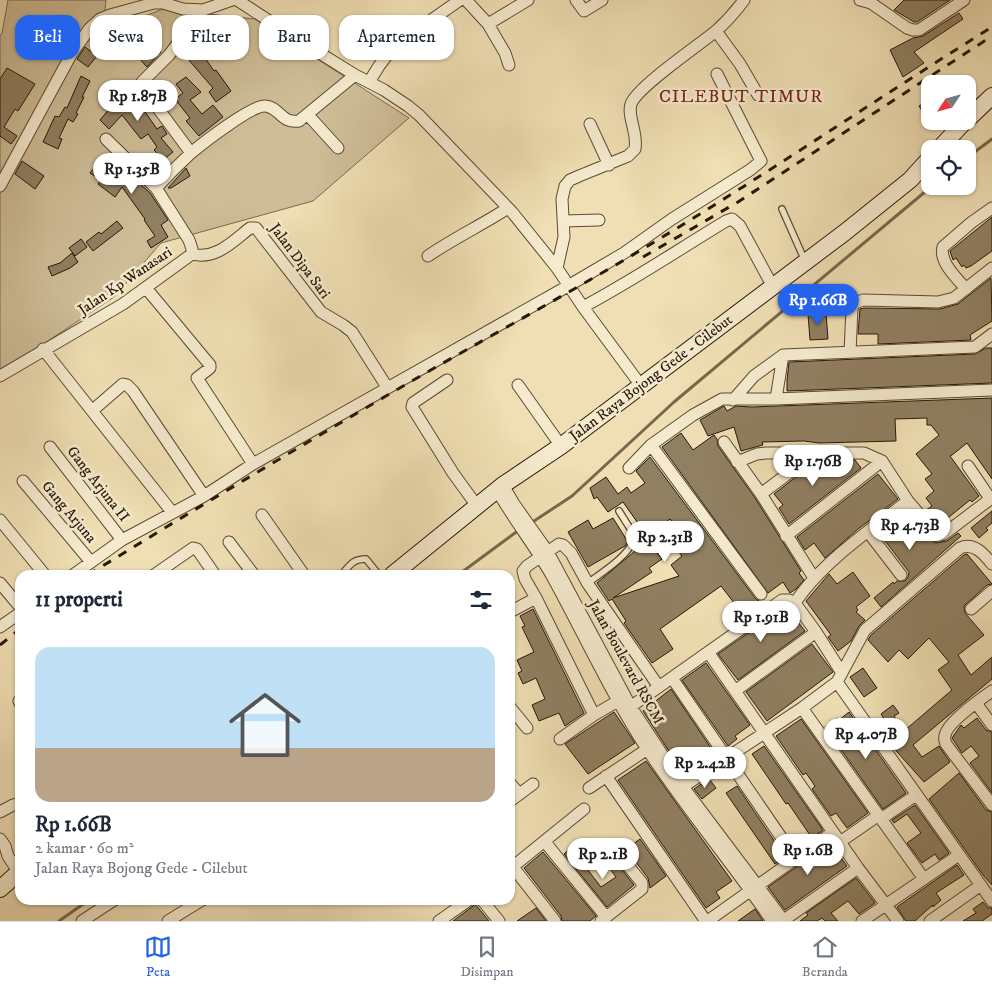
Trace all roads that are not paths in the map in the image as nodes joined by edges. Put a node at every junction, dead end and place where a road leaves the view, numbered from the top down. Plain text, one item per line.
1 (460, 0) edge
2 (466, 0) edge
3 (528, 0) edge
4 (576, 0) edge
5 (602, 0) edge
6 (744, 0) edge
7 (860, 0) edge
8 (964, 0) edge
9 (239, 1) edge
10 (203, 10) junction
11 (488, 24) junction
12 (716, 31) junction
13 (509, 65) dead end
14 (717, 74) dead end
15 (355, 75) junction
16 (369, 82) junction
17 (758, 94) dead end
18 (992, 96) edge
19 (976, 111) edge
20 (308, 115) junction
21 (590, 124) dead end
22 (957, 130) edge
23 (106, 139) dead end
24 (947, 140) edge
25 (338, 148) dead end
26 (191, 153) junction
27 (609, 165) junction
28 (921, 168) edge
29 (0, 186) edge
30 (156, 188) junction
31 (508, 208) junction
32 (992, 208) edge
33 (782, 209) dead end
34 (599, 220) dead end
35 (564, 221) junction
36 (192, 254) junction
37 (428, 256) dead end
38 (806, 262) junction
39 (557, 268) junction
40 (991, 272) edge
41 (568, 286) junction
42 (773, 287) junction
43 (146, 288) junction
44 (966, 289) junction
45 (582, 307) junction
46 (992, 334) edge
47 (992, 346) edge
48 (975, 347) junction
49 (44, 349) junction
50 (850, 352) junction
51 (783, 355) junction
52 (0, 376) edge
53 (447, 380) dead end
54 (518, 386) dead end
55 (388, 387) junction
56 (642, 387) junction
57 (992, 390) edge
58 (776, 399) junction
59 (734, 400) junction
60 (93, 410) junction
61 (724, 442) dead end
62 (650, 445) junction
63 (561, 446) junction
64 (50, 447) dead end
65 (814, 454) junction
66 (882, 461) junction
67 (737, 462) junction
68 (253, 464) junction
69 (968, 466) dead end
70 (629, 468) dead end
71 (23, 481) dead end
72 (500, 488) junction
73 (761, 494) junction
74 (204, 496) junction
75 (908, 501) junction
76 (478, 506) junction
77 (619, 511) dead end
78 (172, 512) junction
79 (262, 515) dead end
80 (0, 520) edge
81 (868, 532) junction
82 (786, 536) junction
83 (122, 540) junction
84 (229, 542) dead end
85 (544, 554) junction
86 (990, 557) edge
87 (91, 562) junction
88 (41, 570) edge
89 (80, 570) edge
90 (161, 570) edge
91 (211, 570) edge
92 (250, 570) edge
93 (300, 570) edge
94 (346, 570) edge
95 (375, 570) edge
96 (398, 570) edge
97 (901, 576) dead end
98 (814, 578) junction
99 (0, 584) edge
100 (588, 584) junction
101 (992, 591) edge
102 (760, 594) dead end
103 (536, 598) junction
104 (15, 601) edge
105 (795, 603) junction
106 (515, 609) edge
107 (971, 609) dead end
108 (15, 616) edge
109 (0, 627) edge
110 (816, 632) junction
111 (708, 652) junction
112 (839, 677) junction
113 (672, 678) junction
114 (659, 687) junction
115 (736, 691) junction
116 (992, 691) edge
117 (976, 703) junction
118 (625, 704) junction
119 (802, 708) junction
120 (515, 713) edge
121 (594, 716) junction
122 (992, 725) edge
123 (527, 728) dead end
124 (764, 732) junction
125 (560, 739) dead end
126 (651, 746) junction
127 (727, 757) junction
128 (606, 776) junction
129 (533, 784) dead end
130 (589, 788) dead end
131 (680, 788) junction
132 (916, 795) junction
133 (515, 796) edge
134 (15, 805) edge
135 (992, 805) edge
136 (584, 809) dead end
137 (0, 812) edge
138 (880, 817) junction
139 (833, 832) junction
140 (0, 839) edge
141 (545, 842) junction
142 (840, 842) junction
143 (959, 855) junction
144 (621, 857) dead end
145 (796, 858) junction
146 (515, 865) edge
147 (15, 866) edge
148 (858, 868) junction
149 (515, 873) edge
150 (15, 876) edge
151 (924, 879) junction
152 (981, 885) junction
153 (755, 888) junction
154 (0, 889) edge
155 (992, 900) edge
156 (885, 904) junction
157 (106, 905) edge
158 (194, 905) edge
159 (462, 905) edge
160 (486, 905) edge
161 (947, 916) edge
162 (604, 919) edge
163 (442, 920) edge
164 (82, 921) edge
165 (168, 921) edge
166 (499, 921) edge
167 (555, 921) edge
168 (777, 921) edge
169 (862, 921) edge
170 (898, 921) edge
171 (930, 921) edge

1 - 16 street
2 - 11 street
3 - 11 street
4 - 5 street
6 - 12 street
7 - 8 street
9 - 10 street
9 - 15 street
10 - 26 street
10 - 29 street
11 - 13 street
12 - 17 street
12 - 27 street
14 - 41 street
15 - 16 street
15 - 20 street
16 - 31 street
18 - 19 main road
20 - 25 street
20 - 26 street
21 - 27 street
22 - 24 main road
23 - 30 street, Jalan Kp Wanasari
26 - 30 street
27 - 35 street
28 - 38 main road, Jalan Raya Bojong Gede - Cilebut
30 - 36 street, Jalan Kp Wanasari
31 - 37 street
31 - 39 street
32 - 44 street
33 - 38 lane
34 - 35 street
35 - 39 street
36 - 43 street, Jalan Kp Wanasari
36 - 55 street, Jalan Dipa Sari
38 - 42 main road, Jalan Raya Bojong Gede - Cilebut
39 - 41 street
40 - 44 street
41 - 45 street
41 - 55 street
42 - 45 street
42 - 56 main road, Jalan Raya Bojong Gede - Cilebut
43 - 49 street, Jalan Kp Wanasari
43 - 68 street
44 - 50 street
45 - 56 street
46 - 48 street
47 - 48 street
48 - 50 street
49 - 52 street, Jalan Kp Wanasari
49 - 60 street
50 - 51 street
51 - 58 street
51 - 59 street
53 - 76 street
54 - 63 street
55 - 68 street
56 - 63 main road, Jalan Raya Bojong Gede - Cilebut
57 - 58 street
58 - 59 street
59 - 62 street
60 - 74 street
60 - 78 street
61 - 67 street
62 - 70 street
62 - 102 street
63 - 72 main road, Jalan Raya Bojong Gede - Cilebut
64 - 83 street, Gang Arjuna II
65 - 66 street
65 - 67 street
65 - 73 street
66 - 75 street
66 - 82 street
67 - 73 street
68 - 74 street
69 - 75 street
71 - 87 street, Gang Arjuna
72 - 76 main road, Jalan Raya Bojong Gede - Cilebut
72 - 85 street, Jalan Boulevard RSCM
73 - 82 street
74 - 78 street
75 - 81 street
76 - 96 main road, Jalan Raya Bojong Gede - Cilebut
77 - 100 lane
78 - 83 street
79 - 93 street
80 - 88 street
81 - 97 street
81 - 98 street
82 - 98 street
83 - 87 street
84 - 92 street
85 - 100 street
85 - 103 street
85 - 118 street, Jalan Boulevard RSCM
86 - 112 street
87 - 89 street
90 - 91 street
94 - 95 lane
98 - 105 street
99 - 104 street
100 - 114 street
101 - 107 street
103 - 106 street
103 - 121 street
105 - 110 street
105 - 111 street
108 - 109 street
110 - 112 street
110 - 115 street
111 - 113 street
111 - 115 street
112 - 119 street
112 - 132 street
113 - 114 street
113 - 127 street
114 - 118 street
115 - 124 street
116 - 117 street
117 - 122 street
117 - 135 street
118 - 121 street
118 - 126 street, Jalan Boulevard RSCM
119 - 124 street
119 - 138 street
120 - 123 street
121 - 125 street
124 - 127 street
124 - 139 street
126 - 128 street
126 - 131 street, Jalan Boulevard RSCM
127 - 131 street
127 - 145 street
128 - 130 street
128 - 153 street
129 - 133 street
131 - 153 street, Jalan Boulevard RSCM
132 - 138 street
132 - 143 street
134 - 137 street
136 - 141 street
138 - 142 street
138 - 151 street
139 - 142 street
139 - 145 street
140 - 147 street
141 - 146 street
141 - 162 street
142 - 148 street
143 - 151 street
143 - 152 street
144 - 162 street
145 - 153 street
148 - 156 street
148 - 168 street
149 - 167 street
150 - 154 main road
151 - 156 street
152 - 155 street
152 - 161 street
153 - 168 street, Jalan Boulevard RSCM
156 - 169 street
156 - 170 street
157 - 164 street
158 - 165 street
159 - 163 street
160 - 166 street
161 - 171 street

